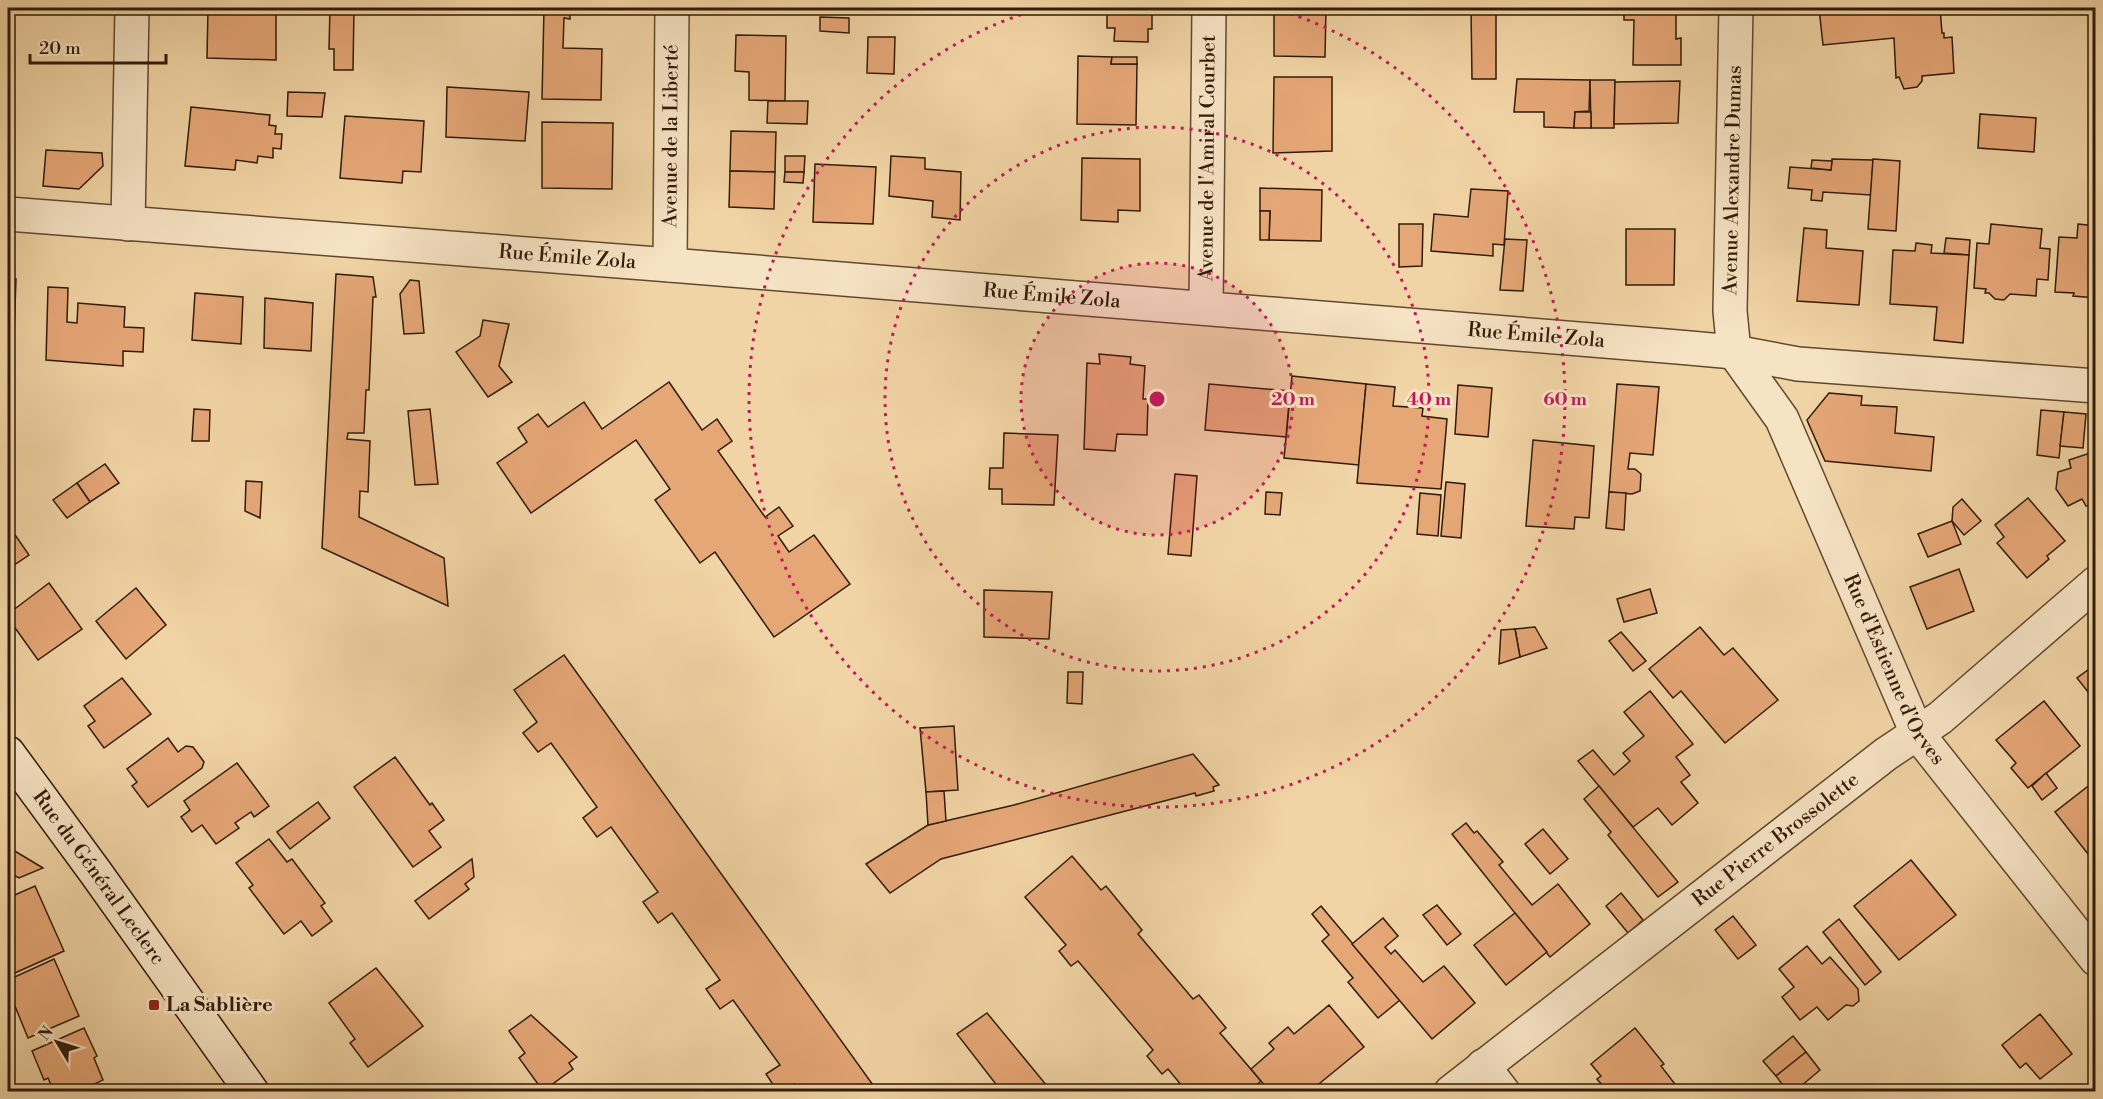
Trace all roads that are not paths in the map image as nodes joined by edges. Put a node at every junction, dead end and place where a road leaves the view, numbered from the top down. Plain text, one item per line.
1 (132, 8) edge
2 (672, 8) edge
3 (1209, 8) edge
4 (1736, 8) edge
5 (8, 214) edge
6 (128, 224) junction
7 (670, 265) junction
8 (1206, 308) junction
9 (1734, 352) junction
10 (2096, 386) edge
11 (2096, 583) edge
12 (1917, 733) junction
13 (13, 768) edge
14 (2096, 959) edge
15 (1483, 1066) junction
16 (252, 1092) edge
17 (1451, 1092) edge
18 (1503, 1092) edge

1 - 6 street
2 - 7 street, Avenue de la Liberté
3 - 8 street, Avenue de l'Amiral Courbet
4 - 9 street, Avenue Alexandre Dumas
5 - 6 street, Rue Émile Zola
6 - 7 street, Rue Émile Zola
7 - 8 street, Rue Émile Zola
8 - 9 street, Rue Émile Zola
9 - 10 street, Rue Émile Zola
9 - 12 street, Rue d'Estienne d'Orves
11 - 12 street, Rue Pierre Brossolette
12 - 14 street, Rue d'Estienne d'Orves
12 - 15 street, Rue Pierre Brossolette
13 - 16 street, Rue du Général Leclerc
15 - 17 street, Rue Pierre Brossolette
15 - 18 street

